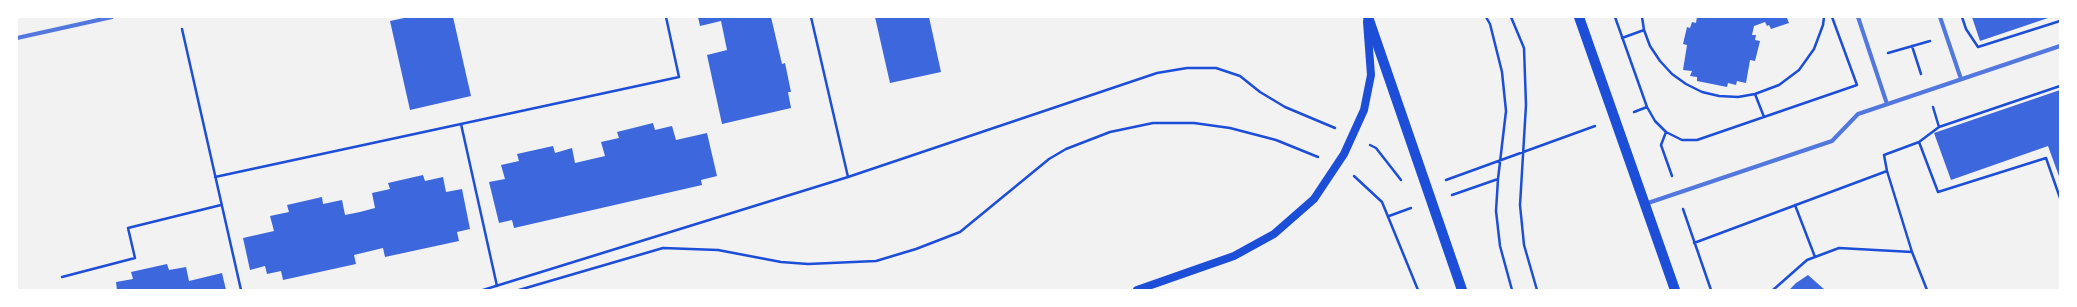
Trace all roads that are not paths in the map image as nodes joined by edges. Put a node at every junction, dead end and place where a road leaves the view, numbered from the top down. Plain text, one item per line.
1 (112, 17) edge
2 (1368, 17) edge
3 (1579, 17) edge
4 (1858, 17) edge
5 (1940, 17) edge
6 (17, 38) edge
7 (2060, 46) edge
8 (1961, 79) junction
9 (1887, 104) junction
10 (1645, 204) junction
11 (1137, 290) edge
12 (1462, 290) edge
13 (1675, 290) edge

1 - 6 street
2 - 11 main road
2 - 12 main road
3 - 10 main road
4 - 9 street
5 - 8 street
7 - 8 street
8 - 9 street
9 - 10 street
10 - 13 main road

